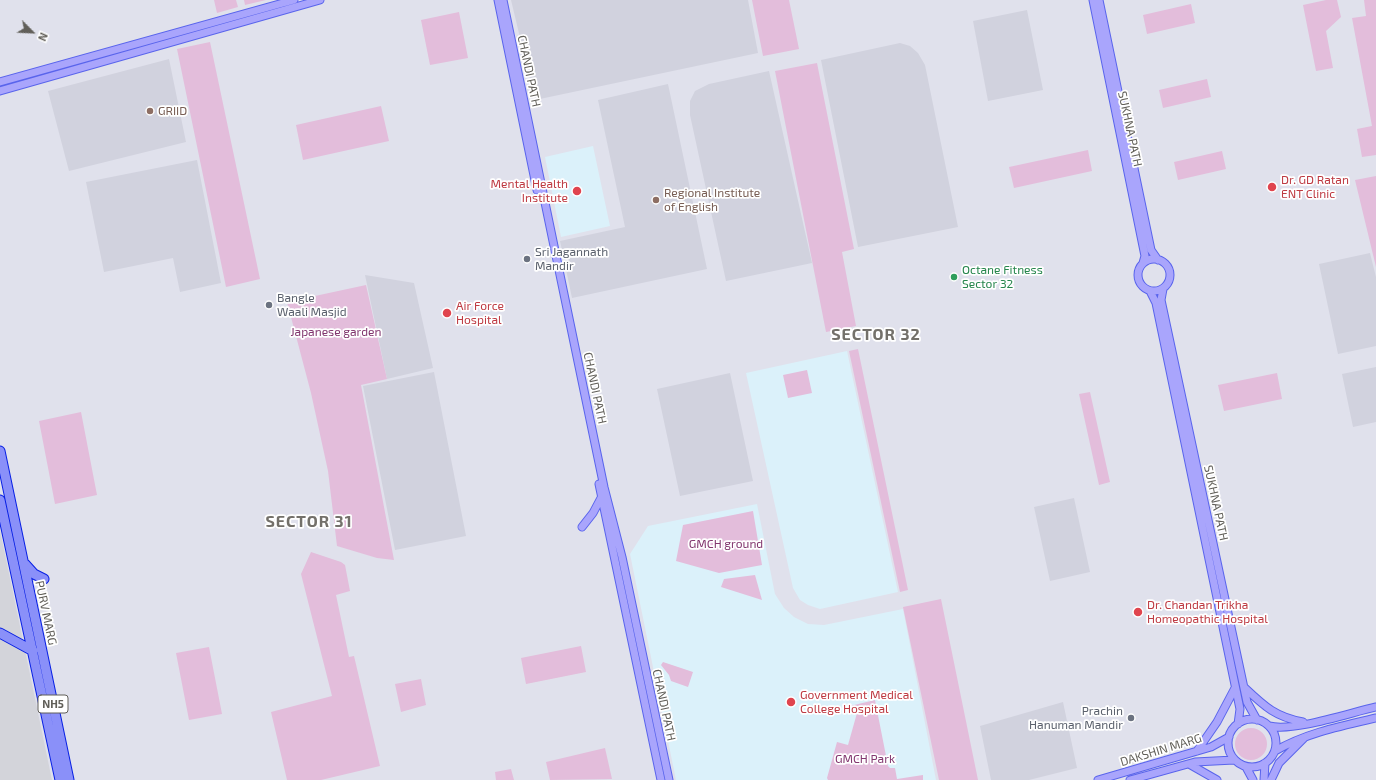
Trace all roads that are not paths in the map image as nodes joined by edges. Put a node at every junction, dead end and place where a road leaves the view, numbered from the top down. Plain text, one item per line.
1 (294, 0) edge
2 (320, 0) edge
3 (498, 0) edge
4 (503, 0) edge
5 (1093, 0) edge
6 (1099, 0) edge
7 (0, 82) edge
8 (0, 91) edge
9 (1158, 260) junction
10 (1143, 263) junction
11 (1162, 288) junction
12 (1150, 291) junction
13 (0, 451) edge
14 (601, 498) junction
15 (0, 500) edge
16 (582, 527) dead end
17 (24, 563) junction
18 (44, 579) dead end
19 (0, 633) edge
20 (32, 651) junction
21 (1235, 688) junction
22 (1244, 688) junction
23 (1376, 707) edge
24 (1376, 718) edge
25 (1257, 720) junction
26 (1308, 723) junction
27 (1238, 724) junction
28 (1269, 726) junction
29 (1306, 736) junction
30 (1229, 738) junction
31 (1197, 751) junction
32 (1275, 751) junction
33 (1234, 760) junction
34 (1265, 763) junction
35 (1189, 764) junction
36 (1246, 767) junction
37 (60, 780) edge
38 (69, 780) edge
39 (661, 780) edge
40 (669, 780) edge
41 (1098, 780) edge
42 (1130, 780) edge
43 (1217, 780) edge
44 (1253, 780) edge
45 (1264, 780) edge
46 (1271, 780) edge

1 - 7 main road
2 - 8 main road
3 - 14 main road, CHANDI PATH
4 - 40 main road, CHANDI PATH
5 - 10 main road, SUKHNA PATH
6 - 9 main road, SUKHNA PATH
9 - 10 main road
9 - 11 main road
10 - 12 main road
11 - 12 main road
11 - 22 main road, SUKHNA PATH
12 - 21 main road, SUKHNA PATH
13 - 17 highway, PURV MARG / NH5
14 - 16 main road
14 - 39 main road, CHANDI PATH
15 - 20 highway, PURV MARG / NH5
17 - 18 highway
17 - 38 highway, PURV MARG / NH5
19 - 20 highway
20 - 37 highway, PURV MARG / NH5
21 - 27 main road, SUKHNA PATH
21 - 31 main road
22 - 25 main road, SUKHNA PATH
22 - 26 main road
23 - 26 main road
24 - 29 main road
25 - 27 main road
25 - 28 main road
26 - 28 main road
27 - 30 main road
28 - 32 main road
29 - 32 main road
29 - 46 main road
30 - 31 main road, DAKSHIN MARG
30 - 33 main road
31 - 41 main road, DAKSHIN MARG
32 - 34 main road
33 - 35 main road, DAKSHIN MARG
33 - 36 main road
34 - 36 main road
34 - 45 main road
35 - 42 main road, DAKSHIN MARG
35 - 43 main road
36 - 44 main road

